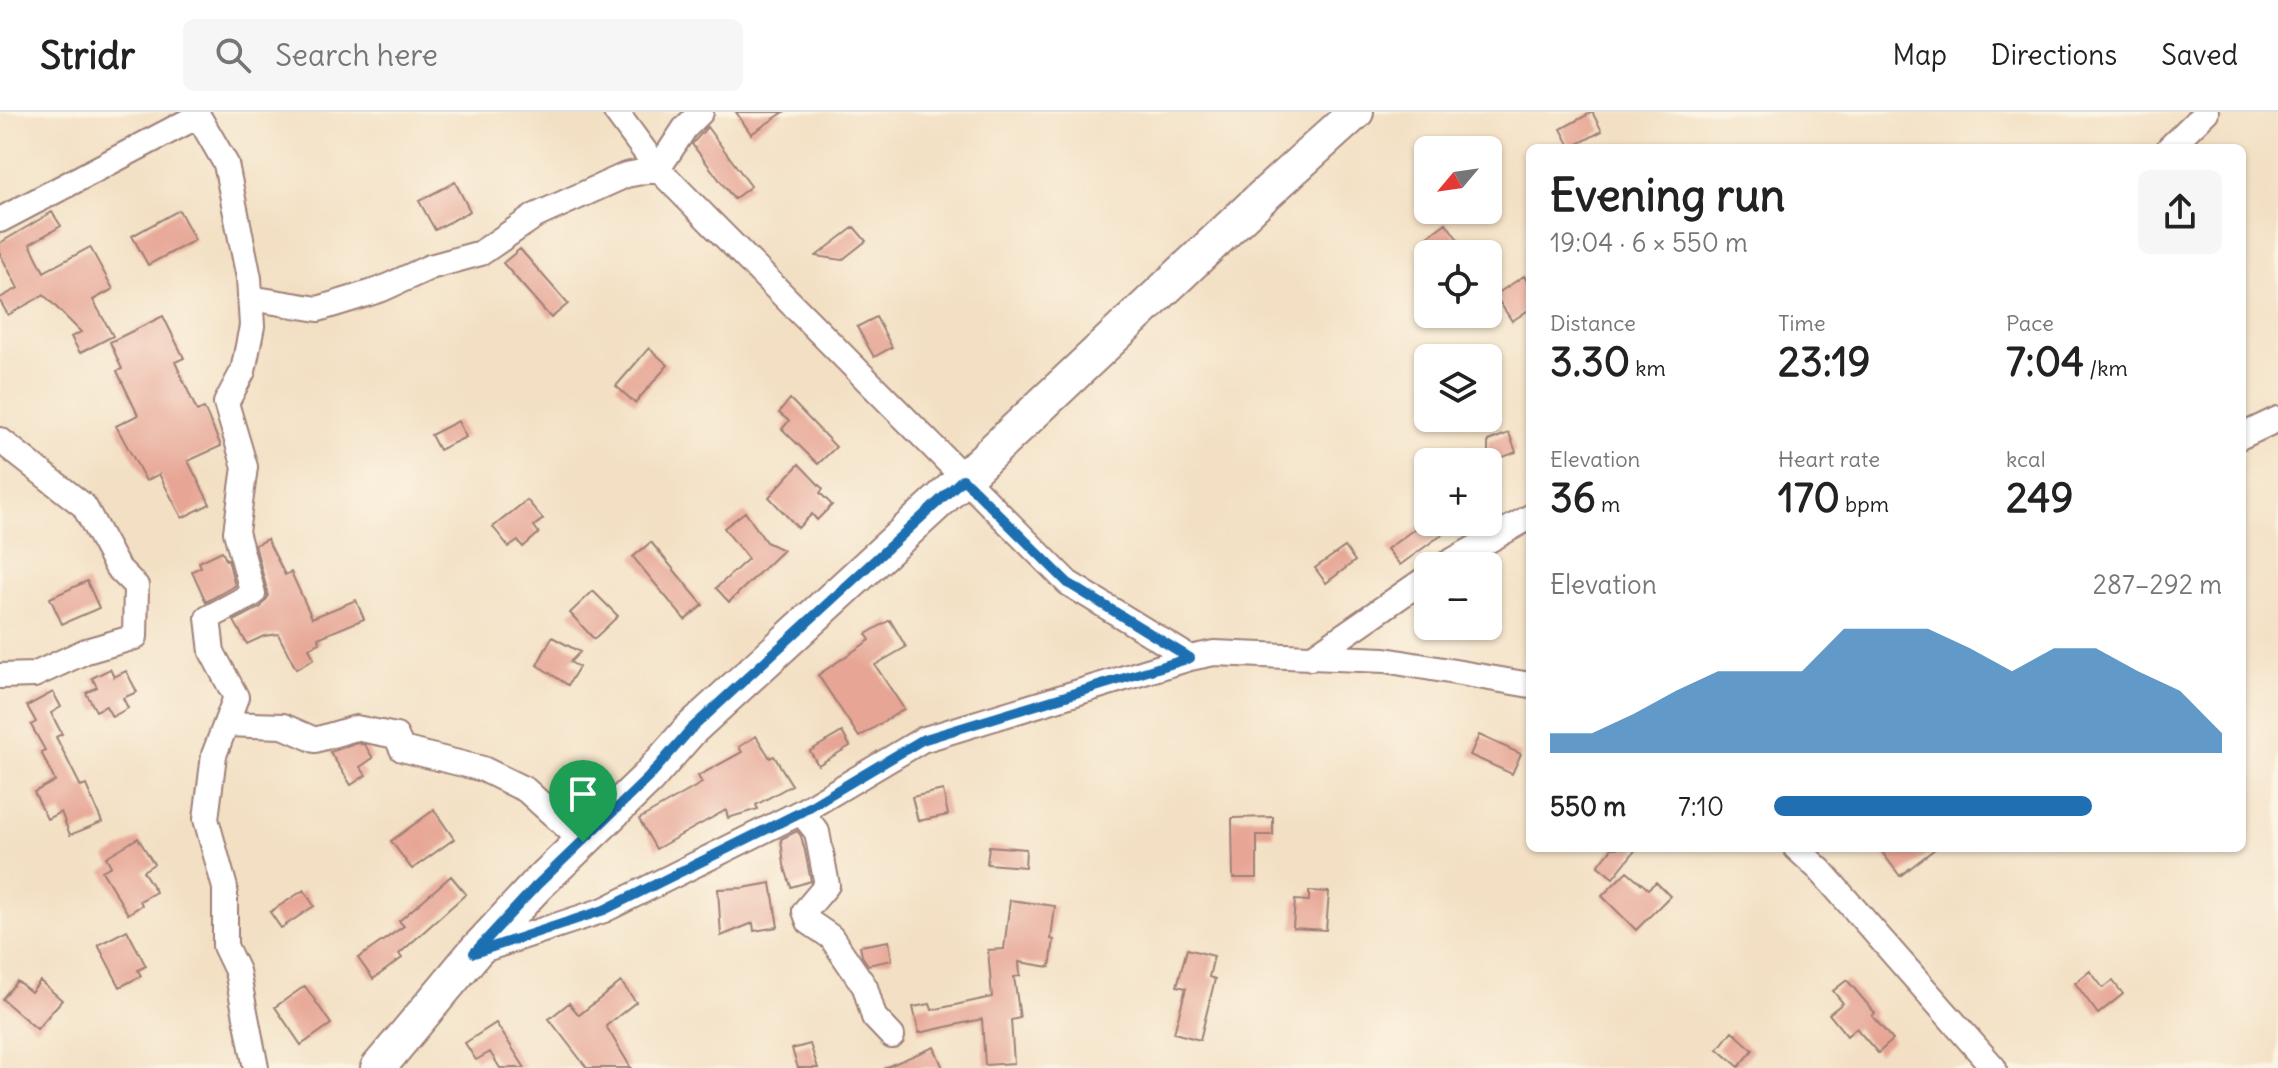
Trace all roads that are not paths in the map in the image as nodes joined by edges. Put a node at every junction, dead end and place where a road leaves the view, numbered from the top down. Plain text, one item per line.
1 (616, 112) edge
2 (701, 112) edge
3 (1356, 112) edge
4 (2206, 112) edge
5 (197, 114) edge
6 (2173, 144) edge
7 (658, 169) junction
8 (0, 220) edge
9 (250, 298) junction
10 (2278, 419) edge
11 (2246, 434) edge
12 (0, 440) edge
13 (963, 479) junction
14 (1526, 519) edge
15 (1468, 552) edge
16 (1414, 587) edge
17 (1190, 658) junction
18 (1311, 658) junction
19 (0, 676) edge
20 (1526, 684) edge
21 (226, 724) junction
22 (801, 812) junction
23 (583, 842) junction
24 (1800, 852) edge
25 (474, 953) junction
26 (892, 1036) dead end
27 (256, 1068) edge
28 (378, 1068) edge
29 (1994, 1068) edge

1 - 7 street
2 - 7 street
3 - 13 street
4 - 6 street
5 - 8 street
5 - 9 street
7 - 9 street
7 - 13 street
9 - 21 street
10 - 11 street
12 - 19 street
13 - 17 street
13 - 23 street
14 - 15 street
16 - 18 street
17 - 18 street
17 - 22 street
18 - 20 street
21 - 23 street
21 - 27 street
22 - 25 street
22 - 26 street
23 - 25 street
24 - 29 street
25 - 28 street

